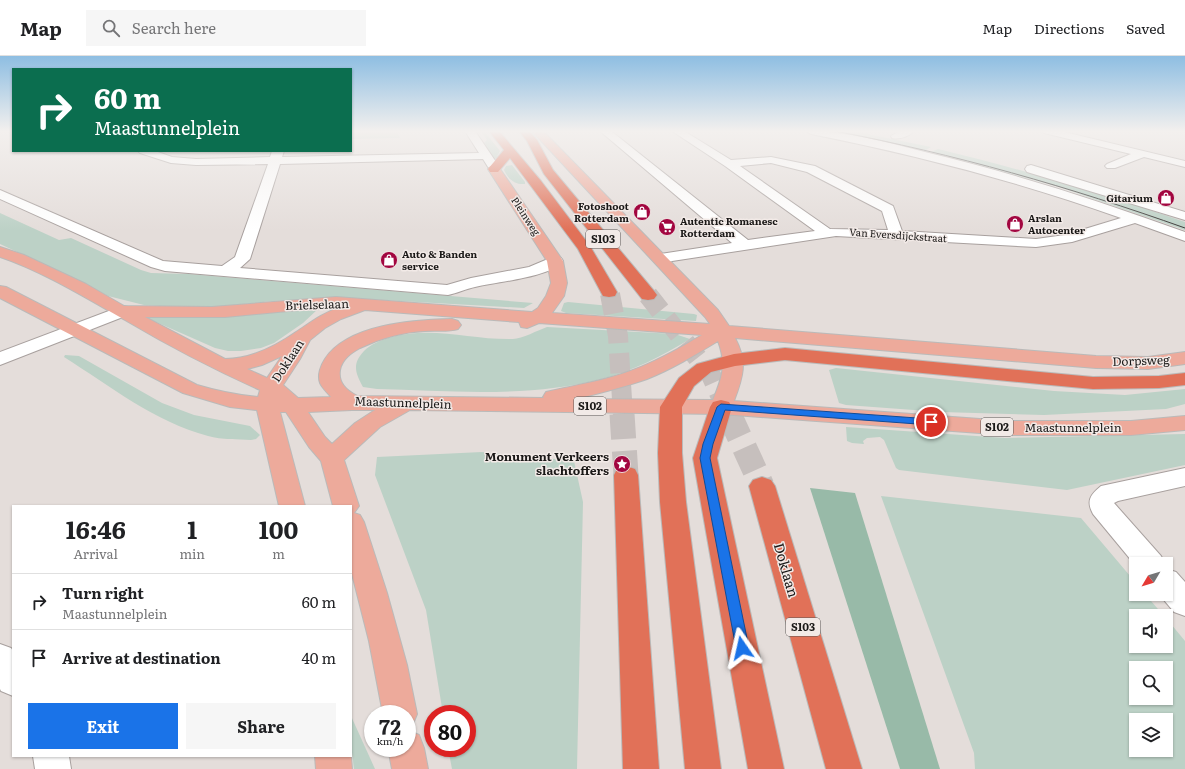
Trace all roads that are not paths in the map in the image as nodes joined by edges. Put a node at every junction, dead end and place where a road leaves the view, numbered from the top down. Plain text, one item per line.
1 (274, 164) edge
2 (491, 164) edge
3 (498, 164) edge
4 (521, 164) edge
5 (545, 164) edge
6 (569, 164) edge
7 (646, 164) edge
8 (729, 164) edge
9 (790, 164) edge
10 (963, 164) edge
11 (1116, 164) edge
12 (1022, 166) dead end
13 (1111, 166) dead end
14 (494, 169) junction
15 (0, 194) edge
16 (1185, 216) edge
17 (1136, 218) junction
18 (827, 232) junction
19 (896, 234) junction
20 (1185, 237) edge
21 (744, 245) junction
22 (0, 252) edge
23 (659, 258) junction
24 (555, 261) junction
25 (225, 271) junction
26 (0, 291) edge
27 (609, 292) tunnel mouth
28 (648, 295) tunnel mouth
29 (373, 306) junction
30 (122, 311) junction
31 (536, 318) junction
32 (75, 329) junction
33 (723, 331) junction
34 (302, 337) junction
35 (1185, 358) edge
36 (0, 359) edge
37 (734, 360) junction
38 (1096, 362) joint
39 (221, 365) junction
40 (1185, 379) edge
41 (269, 396) junction
42 (352, 403) junction
43 (408, 404) junction
44 (293, 406) junction
45 (509, 406) junction
46 (671, 407) junction
47 (721, 407) junction
48 (1185, 423) edge
49 (332, 458) junction
50 (626, 475) tunnel mouth
51 (1185, 477) edge
52 (762, 486) tunnel mouth
53 (292, 505) edge
54 (346, 505) edge
55 (352, 525) edge
56 (1145, 557) edge
57 (1173, 589) edge
58 (1185, 602) edge
59 (0, 660) edge
60 (12, 678) edge
61 (399, 705) edge
62 (51, 757) edge
63 (322, 757) edge
64 (332, 757) edge
65 (408, 757) edge
66 (53, 769) edge
67 (320, 769) edge
68 (334, 769) edge
69 (410, 769) edge
70 (641, 769) edge
71 (703, 769) edge
72 (766, 769) edge
73 (844, 769) edge

1 - 25 street
2 - 14 street, Pleinweg
3 - 14 highway
4 - 27 highway, S103
5 - 28 highway, S103
6 - 23 main road
7 - 21 street
8 - 18 street
9 - 19 street
10 - 17 street
11 - 13 street
12 - 16 street
14 - 24 main road, Pleinweg
15 - 25 street
17 - 19 street, Van Eversdijckstraat
17 - 20 street
18 - 19 street, Van Eversdijckstraat
18 - 21 street, Van Eversdijckstraat
21 - 23 street, Van Eversdijckstraat
22 - 30 main road, Brielselaan
23 - 33 main road
24 - 25 street
24 - 31 main road, Maastunnelplein
26 - 32 main road, Brielselaan
29 - 30 main road, Brielselaan
29 - 31 main road, Brielselaan
29 - 34 main road, Doklaan
30 - 32 street, Brielselaan
30 - 39 main road, Brielselaan
31 - 33 main road, Maastunnelplein
31 - 42 main road, Maastunnelplein
32 - 36 street, Brielselaan
32 - 41 main road, Brielselaan
33 - 37 main road
33 - 38 main road, Maastunnelplein
33 - 45 main road
34 - 39 main road
34 - 41 main road, Doklaan
35 - 38 main road, Dorpsweg
37 - 40 highway
37 - 46 highway
37 - 47 main road
39 - 41 main road, Brielselaan
41 - 44 main road, Brielselaan
41 - 53 main road
42 - 43 main road, Maastunnelplein
42 - 44 main road, Brielselaan
43 - 45 main road, Maastunnelplein / S102
43 - 49 main road
44 - 49 main road
45 - 46 main road, Maastunnelplein / S102
46 - 47 main road, Maastunnelplein / S102
46 - 71 highway
47 - 48 main road, Maastunnelplein / S102
47 - 72 highway
49 - 54 main road
50 - 70 highway
51 - 56 street
52 - 73 highway, Doklaan / S103
55 - 61 main road
57 - 58 street
59 - 60 street
62 - 66 street
63 - 67 street
64 - 68 main road
65 - 69 main road

